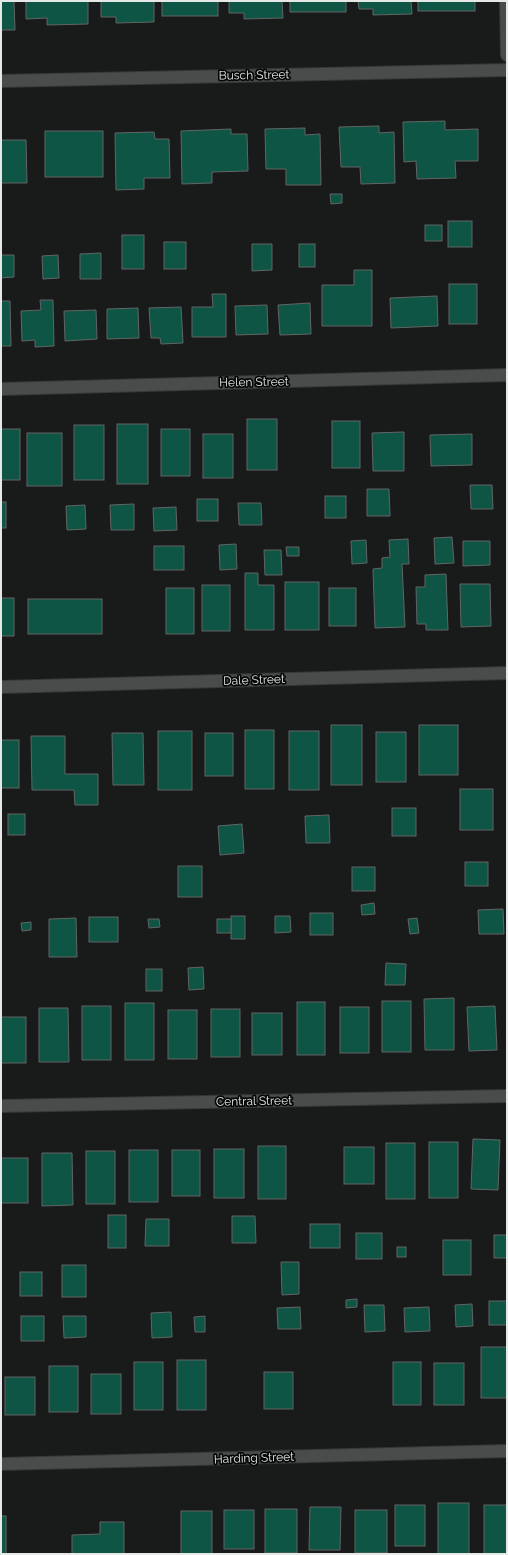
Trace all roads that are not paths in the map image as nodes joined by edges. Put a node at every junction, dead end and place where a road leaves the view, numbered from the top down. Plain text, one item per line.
1 (506, 1) edge
2 (507, 55) edge
3 (507, 70) edge
4 (1, 81) edge
5 (507, 375) edge
6 (1, 389) edge
7 (507, 673) edge
8 (1, 686) edge
9 (507, 1096) edge
10 (1, 1106) edge
11 (507, 1451) edge
12 (1, 1464) edge

1 - 2 street
3 - 4 street, Busch Street
5 - 6 street, Helen Street
7 - 8 street, Dale Street
9 - 10 street, Central Street
11 - 12 street, Harding Street

